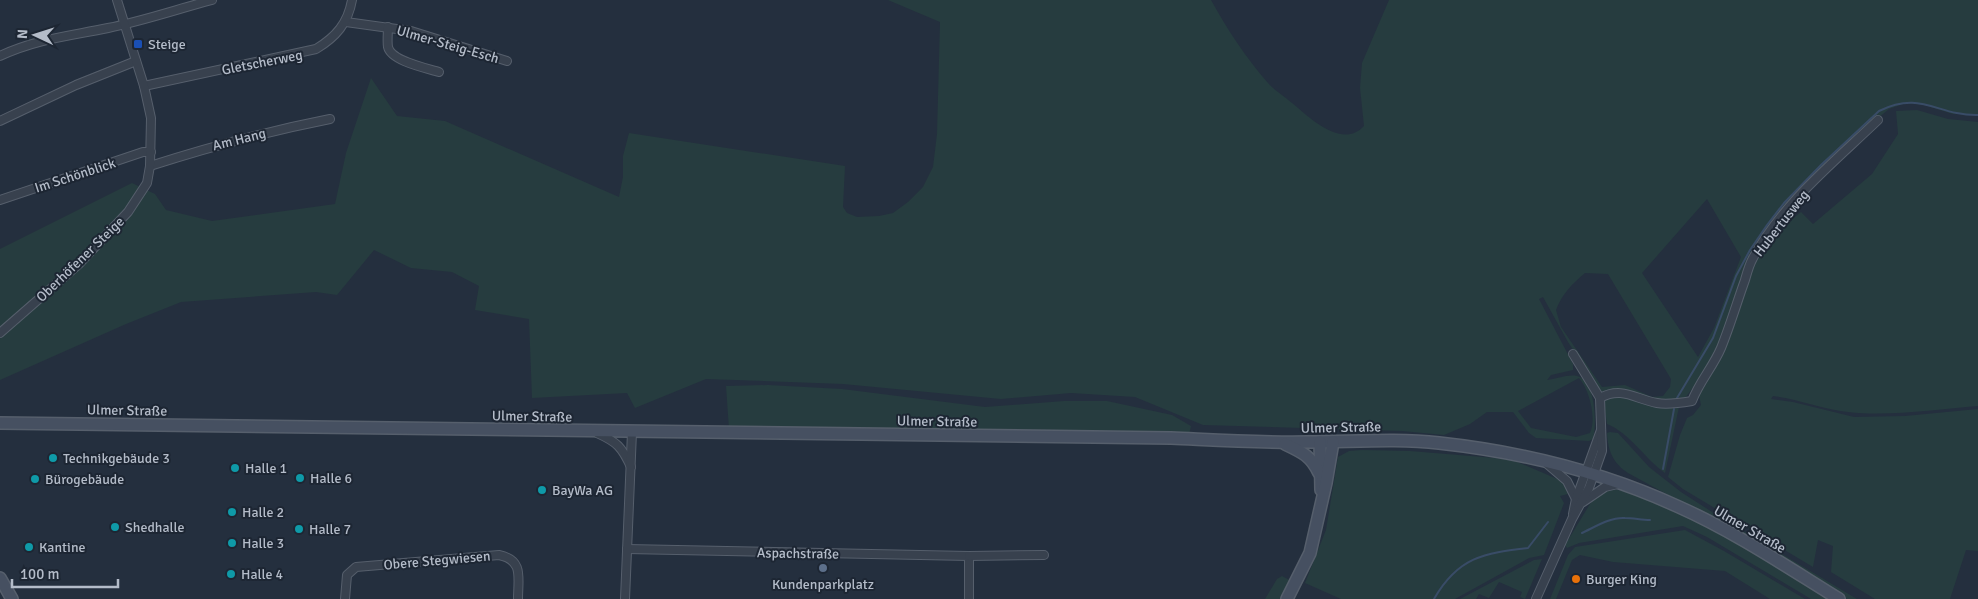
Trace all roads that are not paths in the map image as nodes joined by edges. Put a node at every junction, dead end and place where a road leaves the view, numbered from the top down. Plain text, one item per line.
1 (117, 0) edge
2 (212, 0) edge
3 (352, 0) edge
4 (346, 22) junction
5 (123, 24) junction
6 (388, 26) junction
7 (0, 56) edge
8 (136, 61) junction
9 (507, 61) dead end
10 (440, 72) dead end
11 (144, 86) junction
12 (330, 119) dead end
13 (1878, 120) dead end
14 (0, 121) edge
15 (151, 152) junction
16 (150, 166) junction
17 (0, 200) edge
18 (0, 334) edge
19 (1573, 354) dead end
20 (1600, 398) junction
21 (0, 424) edge
22 (595, 432) junction
23 (632, 432) junction
24 (1282, 442) junction
25 (1320, 442) junction
26 (1333, 442) junction
27 (1544, 462) junction
28 (632, 468) junction
29 (1590, 472) junction
30 (1319, 474) junction
31 (1621, 483) junction
32 (1322, 498) junction
33 (1579, 501) junction
34 (627, 549) junction
35 (1044, 555) dead end
36 (969, 556) junction
37 (0, 578) edge
38 (12, 599) edge
39 (345, 599) edge
40 (518, 599) edge
41 (625, 599) edge
42 (969, 599) edge
43 (1287, 599) edge
44 (1536, 599) edge
45 (1839, 599) edge

1 - 5 street, Oberhöfener Steige
2 - 5 street
3 - 4 street, Gletscherweg
4 - 6 street, Ulmer-Steig-Esch
4 - 11 street, Gletscherweg
5 - 7 street
5 - 8 street, Oberhöfener Steige
6 - 9 street, Ulmer-Steig-Esch
6 - 10 street, Ulmer-Steig-Esch
8 - 11 street, Oberhöfener Steige
8 - 14 street
11 - 15 street, Oberhöfener Steige
12 - 16 street, Am Hang
13 - 20 street, Hubertusweg
15 - 16 street, Oberhöfener Steige
15 - 17 street, Im Schönblick
16 - 18 street, Oberhöfener Steige
19 - 20 street
20 - 29 street
21 - 22 main road, Ulmer Straße
22 - 23 main road, Ulmer Straße
22 - 28 street
23 - 24 main road, Ulmer Straße
23 - 28 street
24 - 25 main road, Ulmer Straße
24 - 30 main road
25 - 26 main road, Ulmer Straße
25 - 30 main road
26 - 27 main road, Ulmer Straße
26 - 32 main road
27 - 29 main road, Ulmer Straße
27 - 33 street
28 - 34 street
29 - 31 main road, Ulmer Straße
29 - 33 street
30 - 32 main road
31 - 33 street
31 - 45 main road, Ulmer Straße
32 - 43 main road
33 - 44 street
34 - 36 street, Aspachstraße
34 - 41 street
35 - 36 street, Aspachstraße
36 - 42 street
37 - 38 main road
39 - 40 street, Obere Stegwiesen

